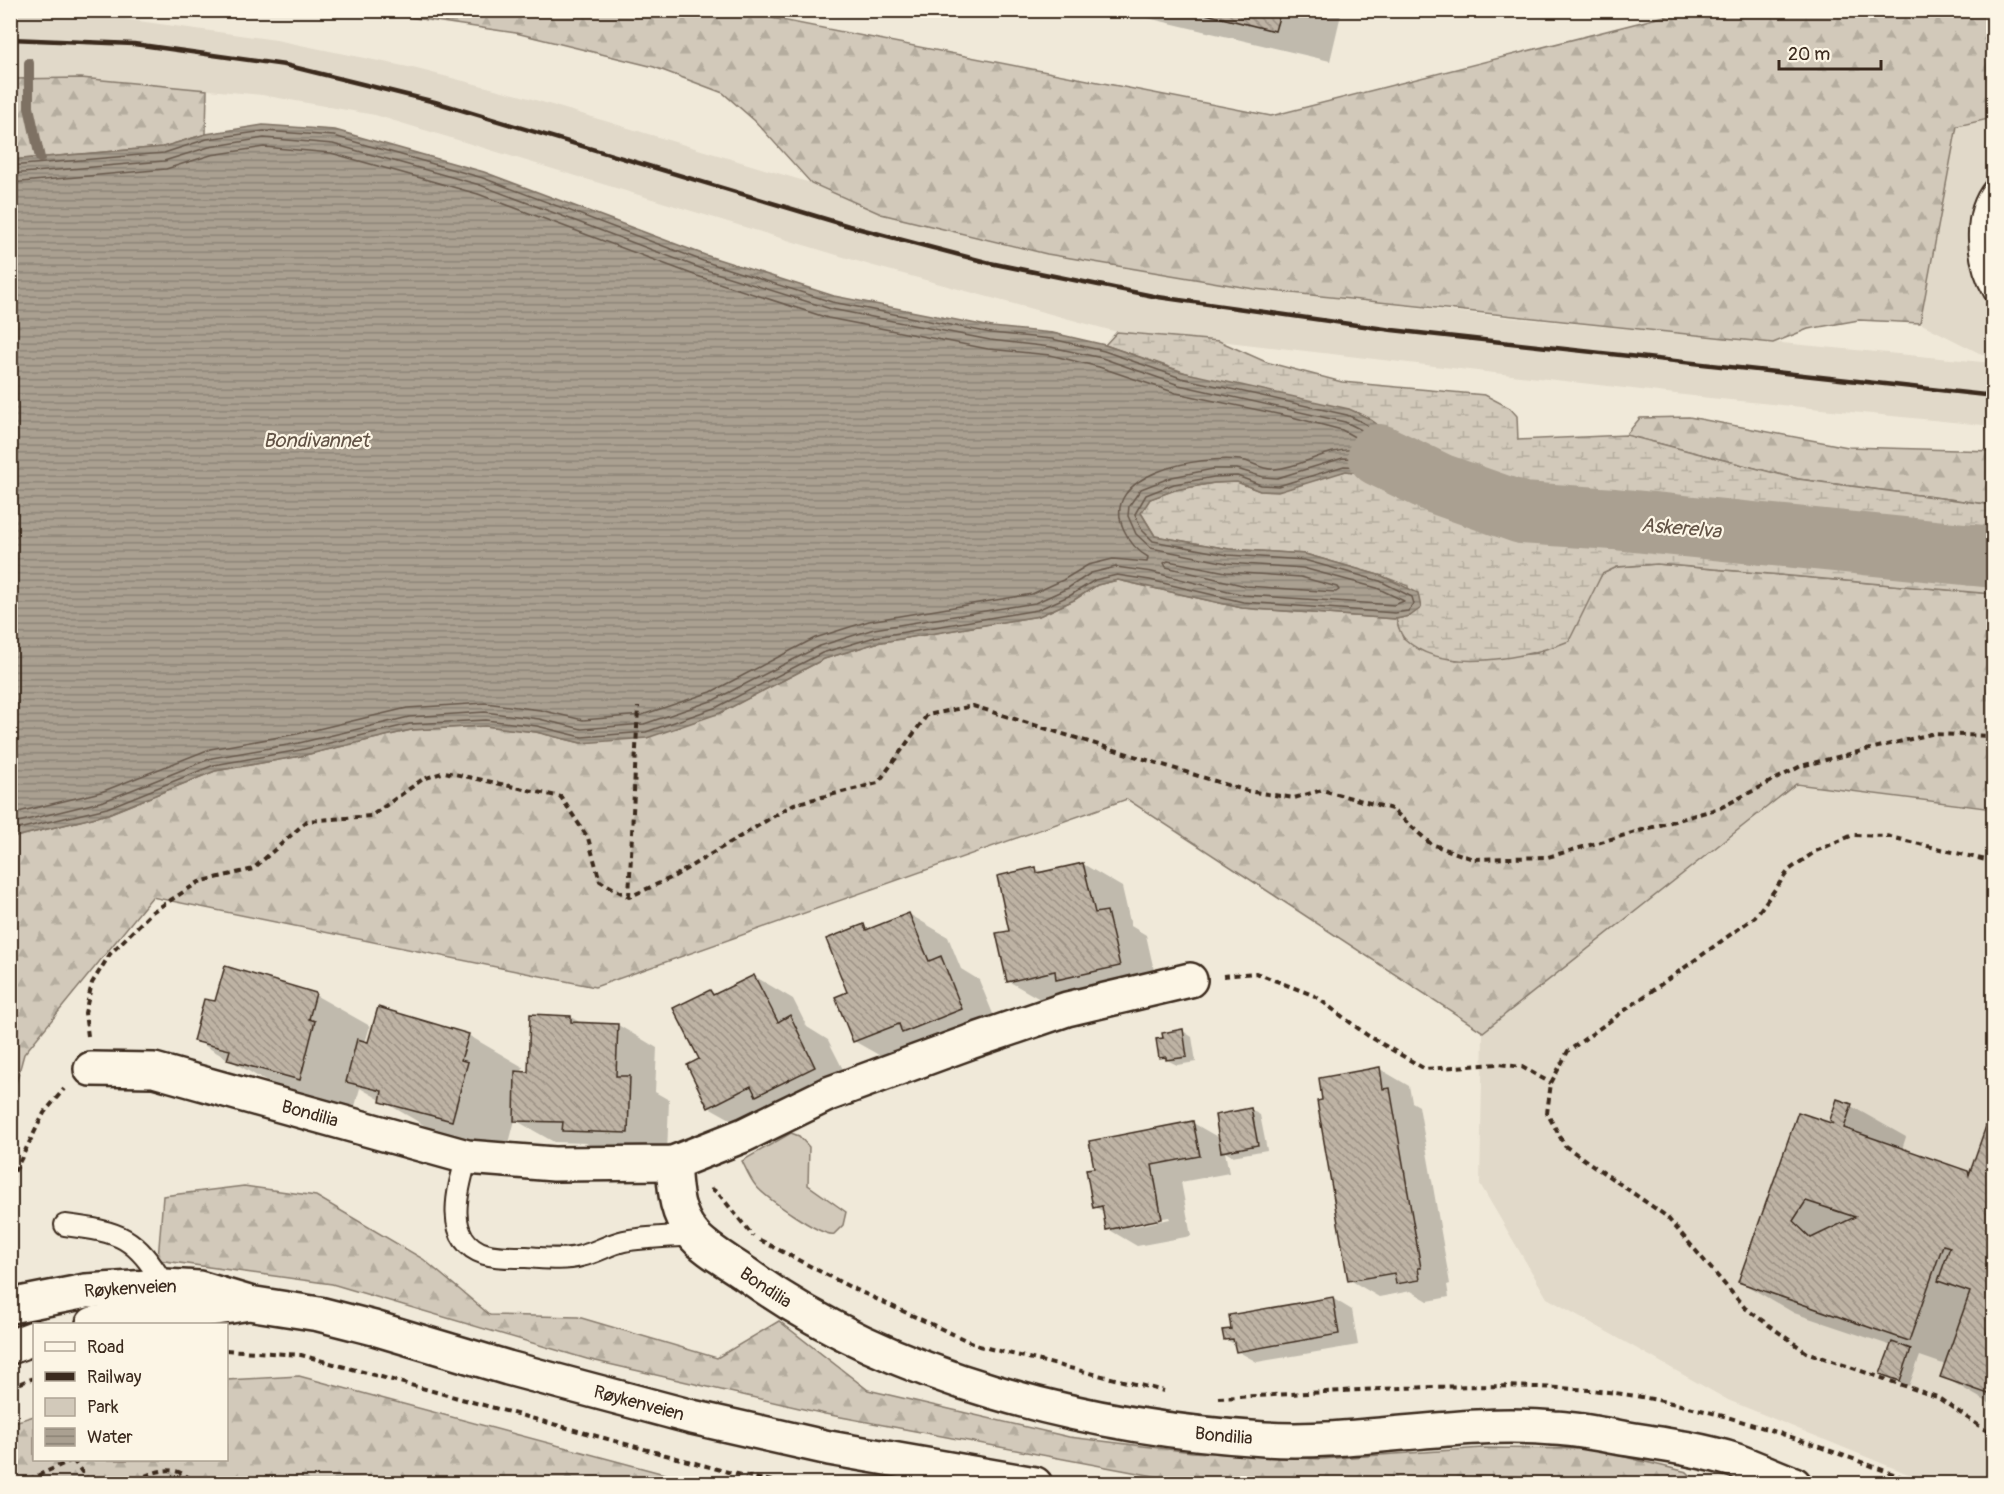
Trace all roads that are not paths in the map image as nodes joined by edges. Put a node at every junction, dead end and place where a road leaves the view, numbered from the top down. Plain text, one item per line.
1 (1994, 188) edge
2 (1994, 291) edge
3 (1190, 980) road end
4 (91, 1069) road end
5 (467, 1158) junction
6 (673, 1163) junction
7 (65, 1225) dead end
8 (693, 1235) junction
9 (165, 1286) junction
10 (249, 1303) junction
11 (10, 1306) edge
12 (98, 1323) edge
13 (33, 1338) edge
14 (10, 1347) edge
15 (1035, 1484) edge
16 (1794, 1484) edge

1 - 2 lane
3 - 6 street, Bondilia
4 - 5 street, Bondilia
5 - 6 street, Bondilia
5 - 8 lane
6 - 8 street, Bondilia
7 - 9 lane
8 - 16 street, Bondilia
9 - 10 street, Røykenveien
9 - 11 street, Røykenveien
10 - 12 street, Røykenveien
10 - 15 street, Røykenveien
13 - 14 street

